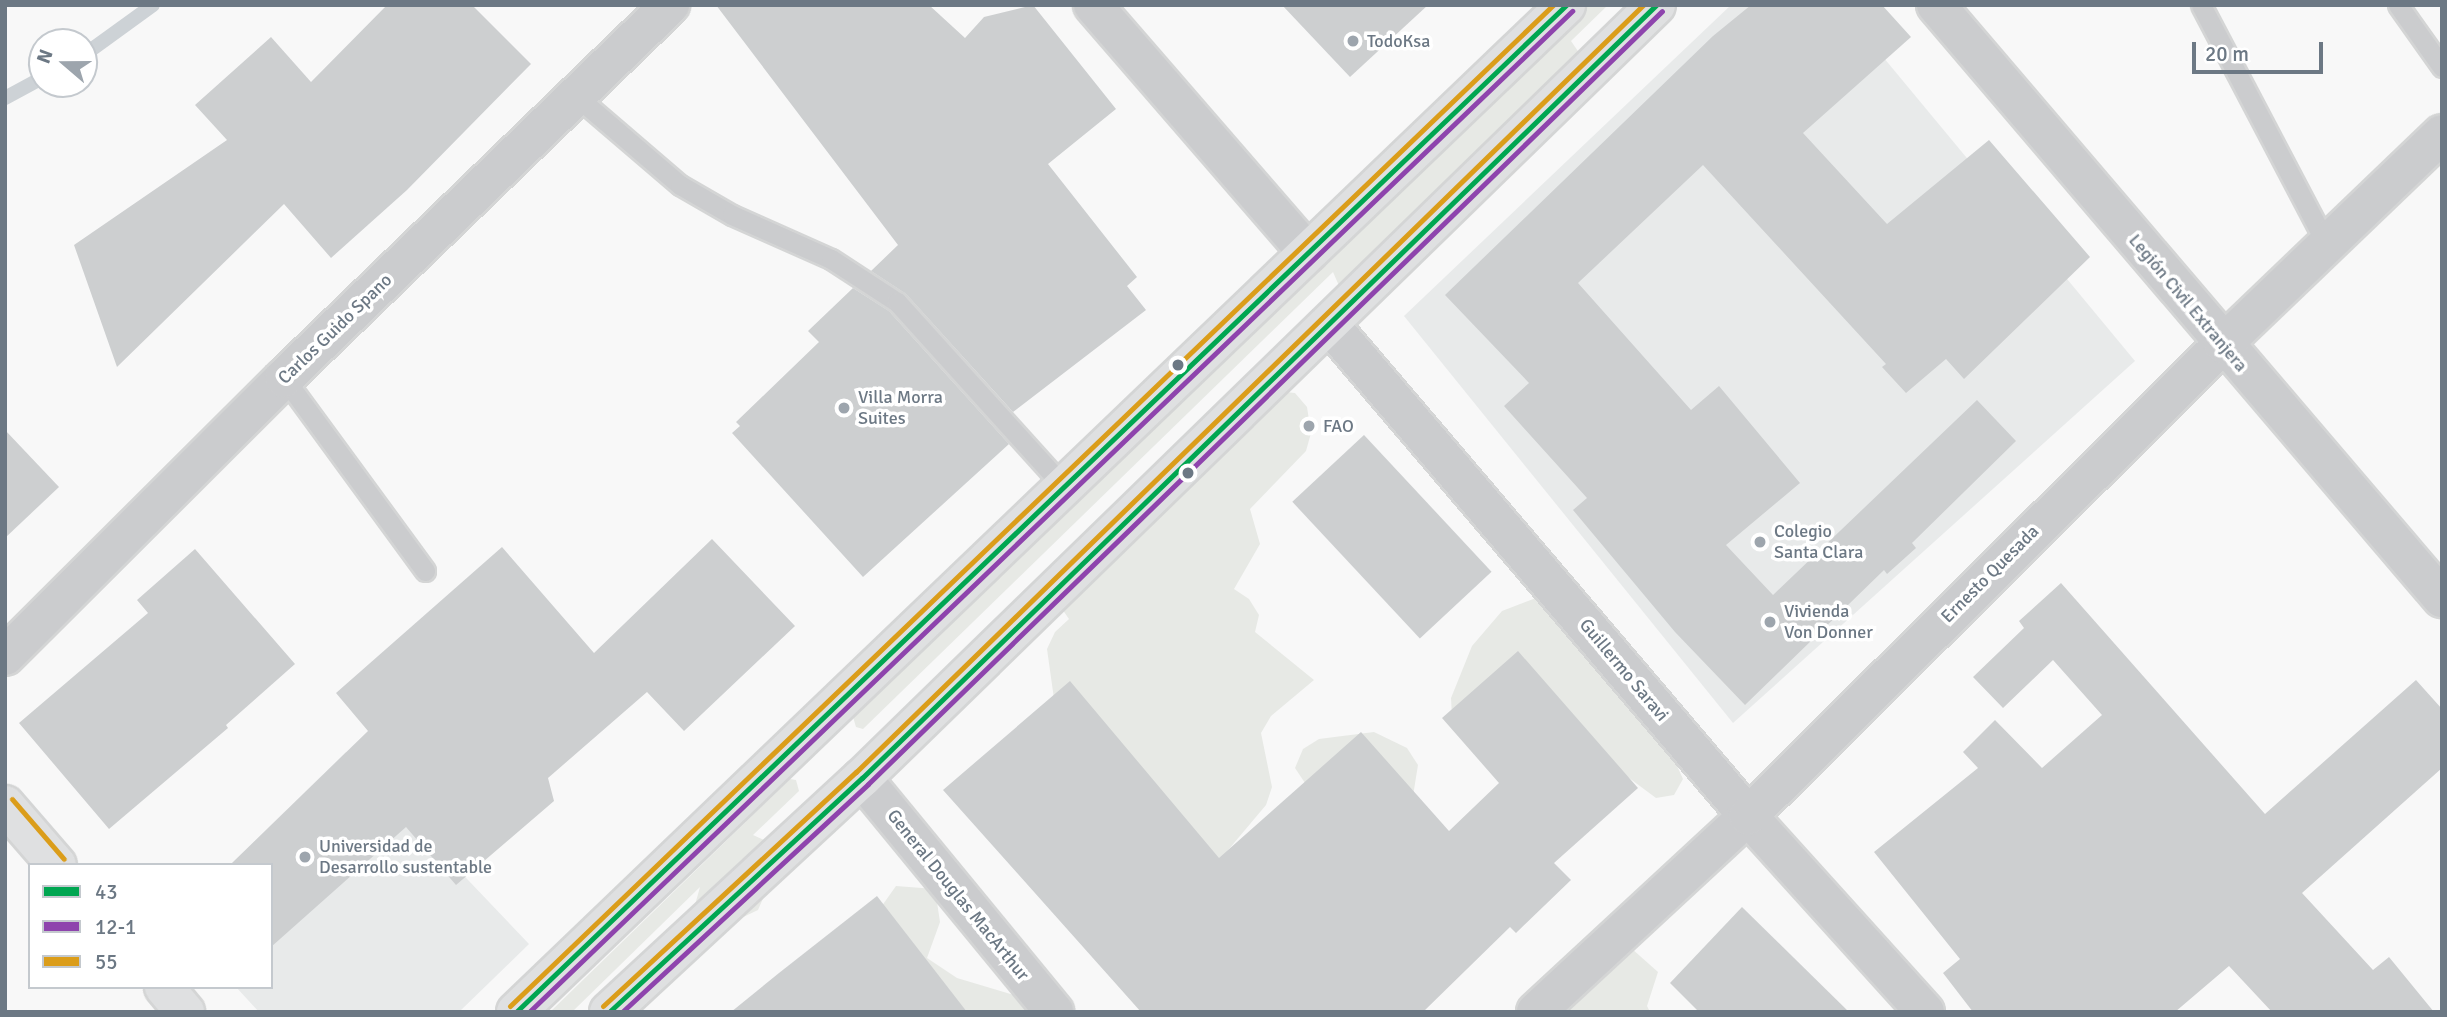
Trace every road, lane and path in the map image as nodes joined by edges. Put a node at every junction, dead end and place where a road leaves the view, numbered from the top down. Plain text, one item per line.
1 (670, 5) edge
2 (1093, 5) edge
3 (1566, 5) edge
4 (1656, 5) edge
5 (1936, 5) edge
6 (2201, 5) edge
7 (2398, 5) edge
8 (2442, 67) edge
9 (576, 96) junction
10 (2442, 134) edge
11 (2327, 245) junction
12 (1308, 253) junction
13 (1328, 324) junction
14 (2223, 344) junction
15 (284, 379) junction
16 (1064, 487) junction
17 (425, 571) dead end
18 (2442, 598) edge
19 (5, 656) edge
20 (862, 778) junction
21 (5, 805) edge
22 (1748, 816) junction
23 (55, 863) edge
24 (166, 989) edge
25 (185, 1012) edge
26 (516, 1012) edge
27 (609, 1012) edge
28 (1055, 1012) edge
29 (1536, 1012) edge
30 (1925, 1012) edge

1 - 9 street, Carlos Guido Spano
2 - 12 street
3 - 12 main road
4 - 13 main road
5 - 14 street, Legión Civil Extranjera
6 - 11 lane
7 - 8 lane
9 - 15 street, Carlos Guido Spano
9 - 16 lane
10 - 11 street, Ernesto Quesada
11 - 14 street, Ernesto Quesada
12 - 16 main road
13 - 20 main road
13 - 22 street, Guillermo Saravi
14 - 18 street, Legión Civil Extranjera
14 - 22 street, Ernesto Quesada
15 - 17 lane
15 - 19 street, Carlos Guido Spano
16 - 26 main road
20 - 27 main road
20 - 28 street, General Douglas MacArthur
21 - 23 main road
22 - 29 street, Ernesto Quesada
22 - 30 street, Guillermo Saravi
24 - 25 main road

